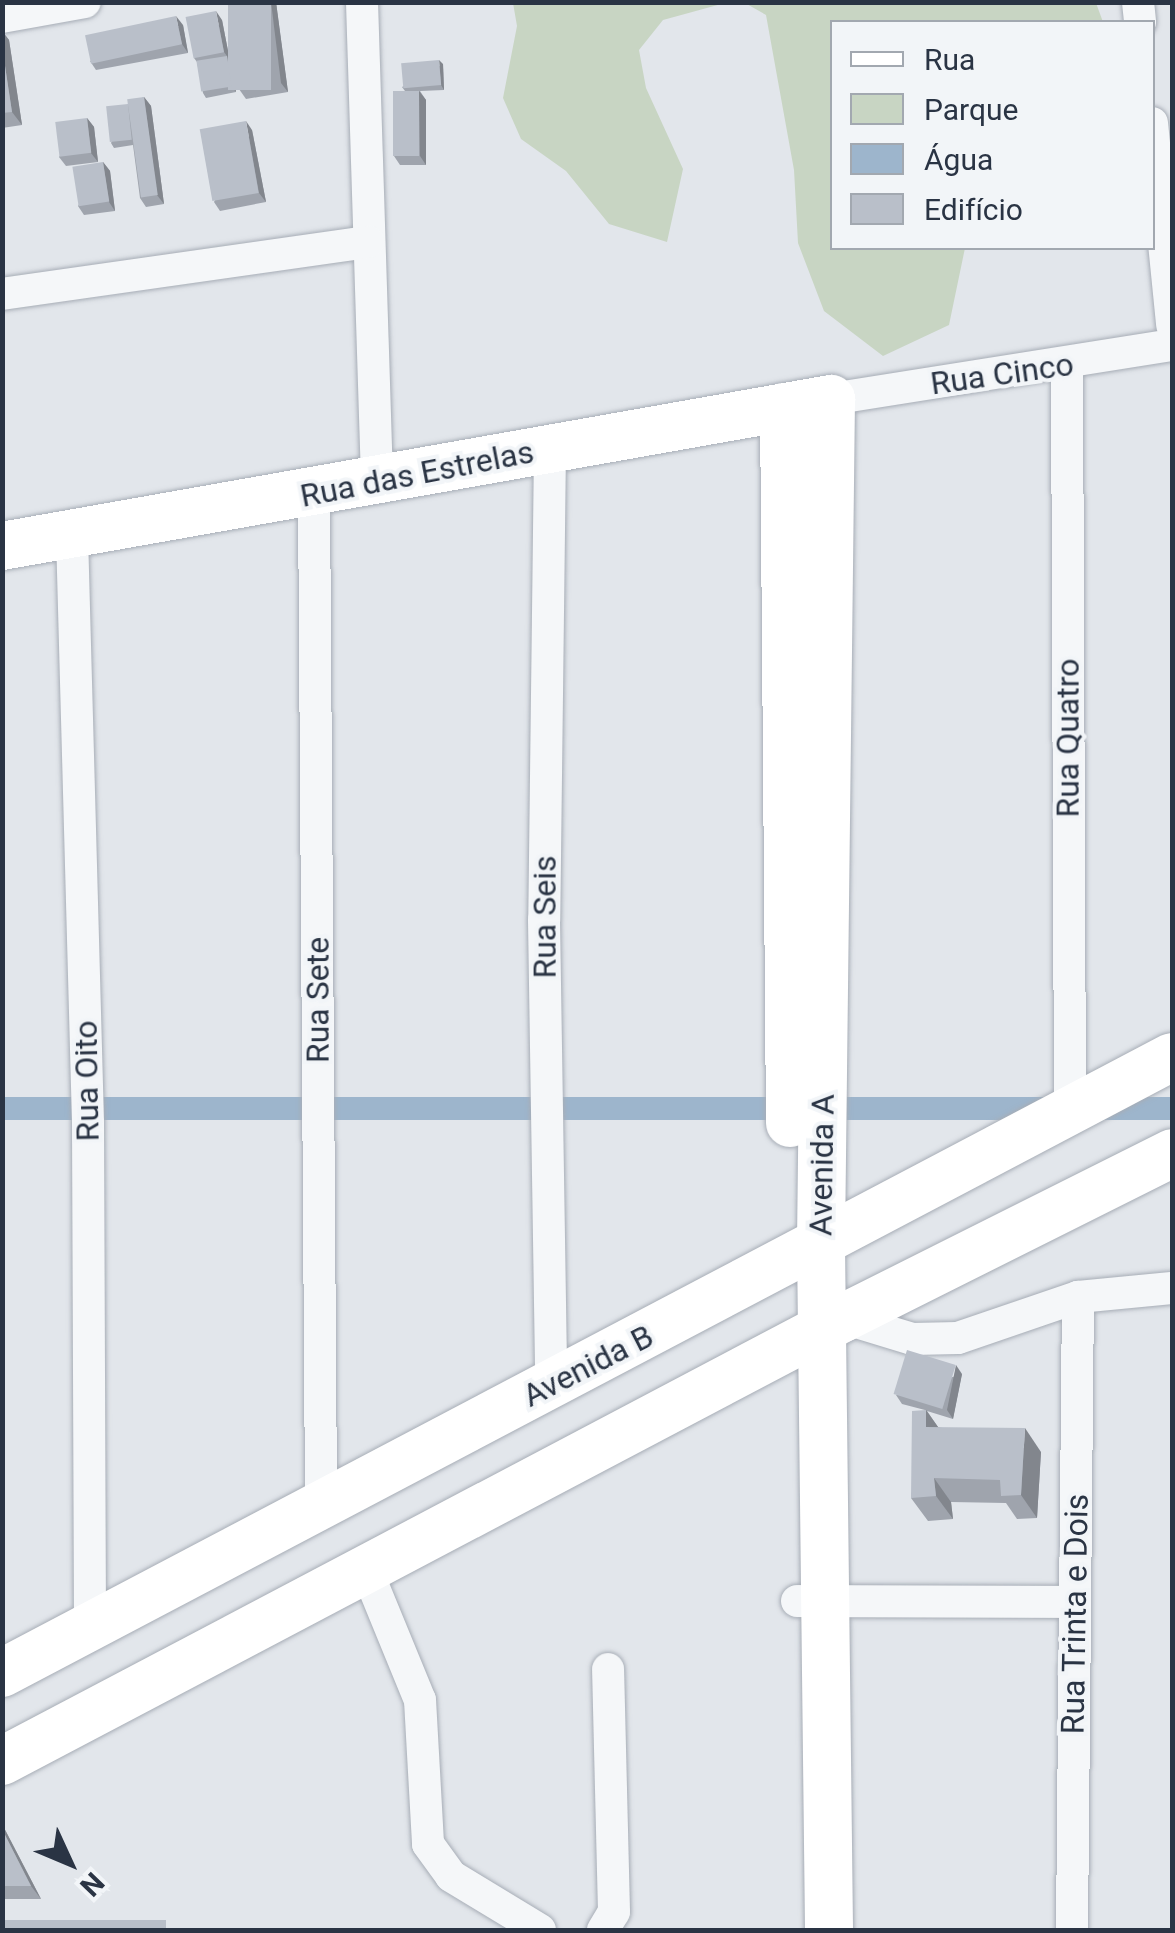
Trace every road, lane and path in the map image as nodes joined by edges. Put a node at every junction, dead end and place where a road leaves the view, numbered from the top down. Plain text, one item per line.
1 (85, 2) edge
2 (362, 2) edge
3 (2, 17) edge
4 (1155, 134) edge
5 (1166, 173) edge
6 (368, 242) junction
7 (2, 294) edge
8 (1172, 325) edge
9 (1172, 345) edge
10 (1066, 366) junction
11 (832, 399) junction
12 (784, 407) junction
13 (550, 449) junction
14 (377, 478) junction
15 (314, 495) junction
16 (72, 535) junction
17 (2, 546) edge
18 (1172, 1057) edge
19 (1070, 1109) junction
20 (1172, 1154) edge
21 (806, 1257) junction
22 (1172, 1288) edge
23 (1078, 1297) junction
24 (815, 1330) junction
25 (550, 1386) junction
26 (322, 1505) junction
27 (368, 1570) junction
28 (811, 1601) junction
29 (1075, 1602) junction
30 (90, 1628) junction
31 (608, 1669) dead end
32 (2, 1673) edge
33 (2, 1761) edge
34 (540, 1930) edge
35 (603, 1930) edge
36 (800, 1930) edge
37 (828, 1930) edge
38 (1072, 1930) edge

1 - 3 street
2 - 6 street
4 - 5 street
5 - 8 street
6 - 7 street
6 - 14 street
9 - 10 street, Rua Cinco
10 - 11 street, Rua Cinco
10 - 19 street, Rua Quatro
11 - 12 main road, Rua das Estrelas
11 - 21 main road, Avenida A
12 - 13 main road, Rua das Estrelas
12 - 21 main road, Avenida A
13 - 14 main road, Rua das Estrelas
13 - 25 street, Rua Seis
14 - 15 main road, Rua das Estrelas
15 - 16 main road, Rua das Estrelas
15 - 26 street, Rua Sete
16 - 17 main road, Rua das Estrelas
16 - 30 street, Rua Oito
18 - 19 main road, Avenida B
19 - 21 main road, Avenida B
20 - 24 main road
21 - 24 main road, Avenida A
21 - 25 main road, Avenida B
22 - 23 street
23 - 24 street
23 - 29 street, Rua Trinta e Dois
24 - 27 main road
24 - 28 main road, Avenida A
25 - 26 main road, Avenida B
26 - 30 main road, Avenida B
27 - 33 main road
27 - 34 street
28 - 29 street
28 - 36 main road, Avenida A
28 - 37 main road, Avenida A
29 - 38 street, Rua Trinta e Dois
30 - 32 main road, Avenida B
31 - 35 street

